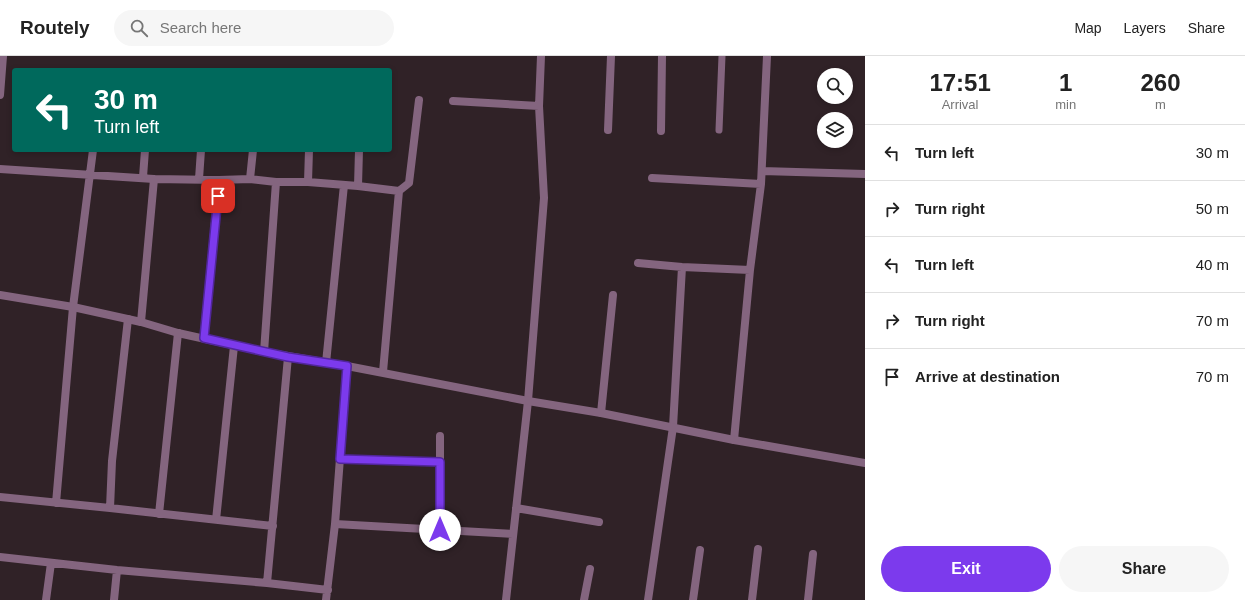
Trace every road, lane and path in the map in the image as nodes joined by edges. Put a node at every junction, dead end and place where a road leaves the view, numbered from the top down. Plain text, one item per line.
1 (3, 56) edge
2 (541, 56) edge
3 (611, 56) edge
4 (662, 56) edge
5 (722, 56) edge
6 (767, 56) edge
7 (0, 95) edge
8 (419, 100) dead end
9 (453, 101) dead end
10 (539, 106) junction
11 (608, 130) dead end
12 (719, 130) dead end
13 (661, 131) dead end
14 (93, 152) edge
15 (145, 152) edge
16 (201, 152) edge
17 (253, 152) edge
18 (308, 152) edge
19 (359, 152) edge
20 (0, 169) edge
21 (762, 171) junction
22 (90, 174) junction
23 (865, 174) edge
24 (143, 178) junction
25 (652, 178) dead end
26 (154, 179) junction
27 (199, 179) junction
28 (250, 179) junction
29 (219, 180) junction
30 (276, 182) junction
31 (308, 182) junction
32 (761, 184) junction
33 (344, 185) junction
34 (358, 186) junction
35 (399, 191) junction
36 (638, 263) dead end
37 (682, 267) junction
38 (750, 270) junction
39 (0, 295) edge
40 (614, 295) dead end
41 (73, 308) junction
42 (128, 319) junction
43 (141, 322) junction
44 (178, 333) junction
45 (204, 338) junction
46 (234, 346) junction
47 (264, 352) junction
48 (288, 357) junction
49 (326, 363) junction
50 (347, 366) junction
51 (383, 372) junction
52 (528, 401) junction
53 (602, 413) junction
54 (673, 427) junction
55 (440, 436) dead end
56 (734, 440) junction
57 (340, 459) junction
58 (440, 462) junction
59 (865, 463) edge
60 (0, 497) edge
61 (56, 503) junction
62 (110, 508) junction
63 (516, 508) junction
64 (159, 514) junction
65 (216, 520) junction
66 (599, 522) dead end
67 (335, 524) junction
68 (273, 526) junction
69 (440, 530) junction
70 (513, 534) junction
71 (758, 549) dead end
72 (700, 550) dead end
73 (813, 554) dead end
74 (0, 557) edge
75 (51, 563) junction
76 (590, 569) dead end
77 (117, 570) junction
78 (267, 583) junction
79 (328, 590) junction
80 (46, 600) edge
81 (114, 600) edge
82 (326, 600) edge
83 (506, 600) edge
84 (584, 600) edge
85 (648, 600) edge
86 (693, 600) edge
87 (752, 600) edge
88 (808, 600) edge

1 - 7 street
2 - 10 street
3 - 11 street
4 - 13 street
5 - 12 lane
6 - 21 street
8 - 35 street
9 - 10 street
10 - 52 street
14 - 22 street
15 - 24 street
16 - 27 street
17 - 28 street
18 - 31 street
19 - 34 street
20 - 22 street
21 - 23 street
21 - 32 street
22 - 24 street
22 - 41 street
24 - 26 street
25 - 32 street
26 - 27 street
26 - 43 street
27 - 29 street
28 - 29 street
28 - 30 street
29 - 45 street
30 - 31 street
30 - 47 street
31 - 33 street
32 - 38 street
33 - 34 street
33 - 49 street
34 - 35 street
35 - 51 street
36 - 37 street
37 - 38 street
37 - 54 street
38 - 56 street
39 - 41 street
40 - 53 street
41 - 42 street
41 - 61 street
42 - 43 street
42 - 62 street
43 - 44 street
44 - 45 street
44 - 64 street
45 - 46 street
46 - 47 street
46 - 65 street
47 - 48 street
48 - 49 street
48 - 68 street
49 - 50 street
50 - 51 street
50 - 57 street
51 - 52 street
52 - 53 street
52 - 63 street
53 - 54 street
54 - 56 street
54 - 85 street
55 - 58 street
56 - 59 street
57 - 58 street
57 - 67 street
58 - 69 street
60 - 61 street
61 - 62 street
62 - 64 street
63 - 66 street
63 - 70 street
64 - 65 street
65 - 68 street
67 - 69 street
67 - 79 street
68 - 78 street
69 - 70 street
70 - 83 street
71 - 87 street
72 - 86 street
73 - 88 street
74 - 75 street
75 - 77 street
75 - 80 street
76 - 84 street
77 - 78 street
77 - 81 street
78 - 79 street
79 - 82 street

